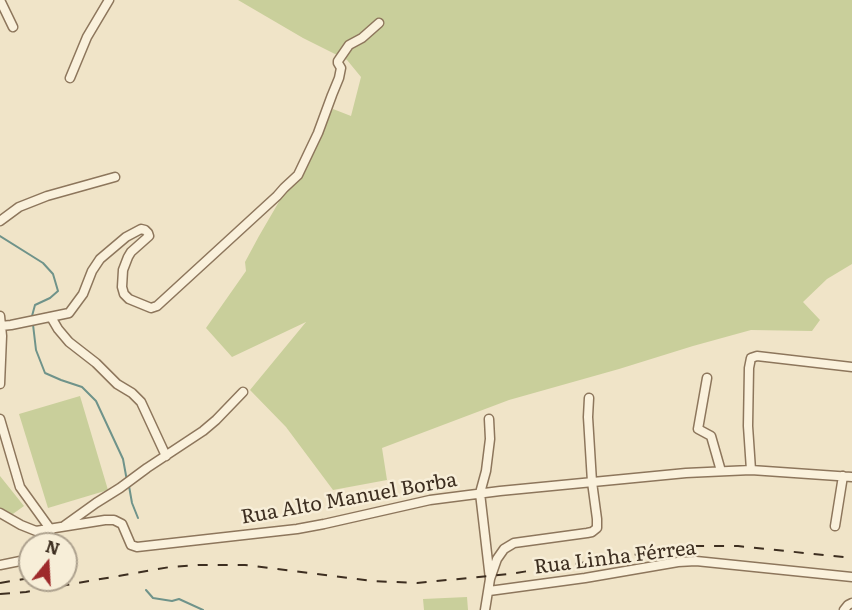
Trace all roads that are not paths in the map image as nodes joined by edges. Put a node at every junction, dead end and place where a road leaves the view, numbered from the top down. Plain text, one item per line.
1 (0, 0) edge
2 (109, 0) edge
3 (379, 23) dead end
4 (13, 27) dead end
5 (70, 78) dead end
6 (115, 177) dead end
7 (0, 221) edge
8 (0, 316) edge
9 (51, 316) junction
10 (1, 326) edge
11 (852, 367) edge
12 (706, 378) dead end
13 (0, 384) edge
14 (243, 392) dead end
15 (589, 398) dead end
16 (0, 419) edge
17 (489, 419) dead end
18 (166, 456) junction
19 (751, 470) junction
20 (722, 471) junction
21 (847, 477) edge
22 (592, 482) junction
23 (480, 493) junction
24 (0, 513) edge
25 (835, 526) dead end
26 (62, 528) junction
27 (51, 530) junction
28 (18, 561) edge
29 (0, 565) edge
30 (852, 577) edge
31 (490, 579) junction
32 (489, 591) junction
33 (852, 603) edge
34 (485, 610) edge
35 (844, 610) edge

1 - 4 street
2 - 5 street
3 - 9 street
6 - 7 street
8 - 10 street
9 - 10 street
9 - 18 street
10 - 13 street
11 - 19 street
12 - 20 street
14 - 18 street
15 - 22 street
16 - 27 street
17 - 23 street
18 - 26 street
19 - 20 street, Rua Alto Manuel Borba
19 - 21 street, Rua Alto Manuel Borba
20 - 22 street, Rua Alto Manuel Borba
21 - 25 street
22 - 23 street, Rua Alto Manuel Borba
22 - 31 street
23 - 26 street, Rua Alto Manuel Borba
23 - 31 street
24 - 27 street
26 - 27 street
28 - 29 street
30 - 32 street, Rua Linha Férrea
31 - 32 street
32 - 34 street
33 - 35 street

